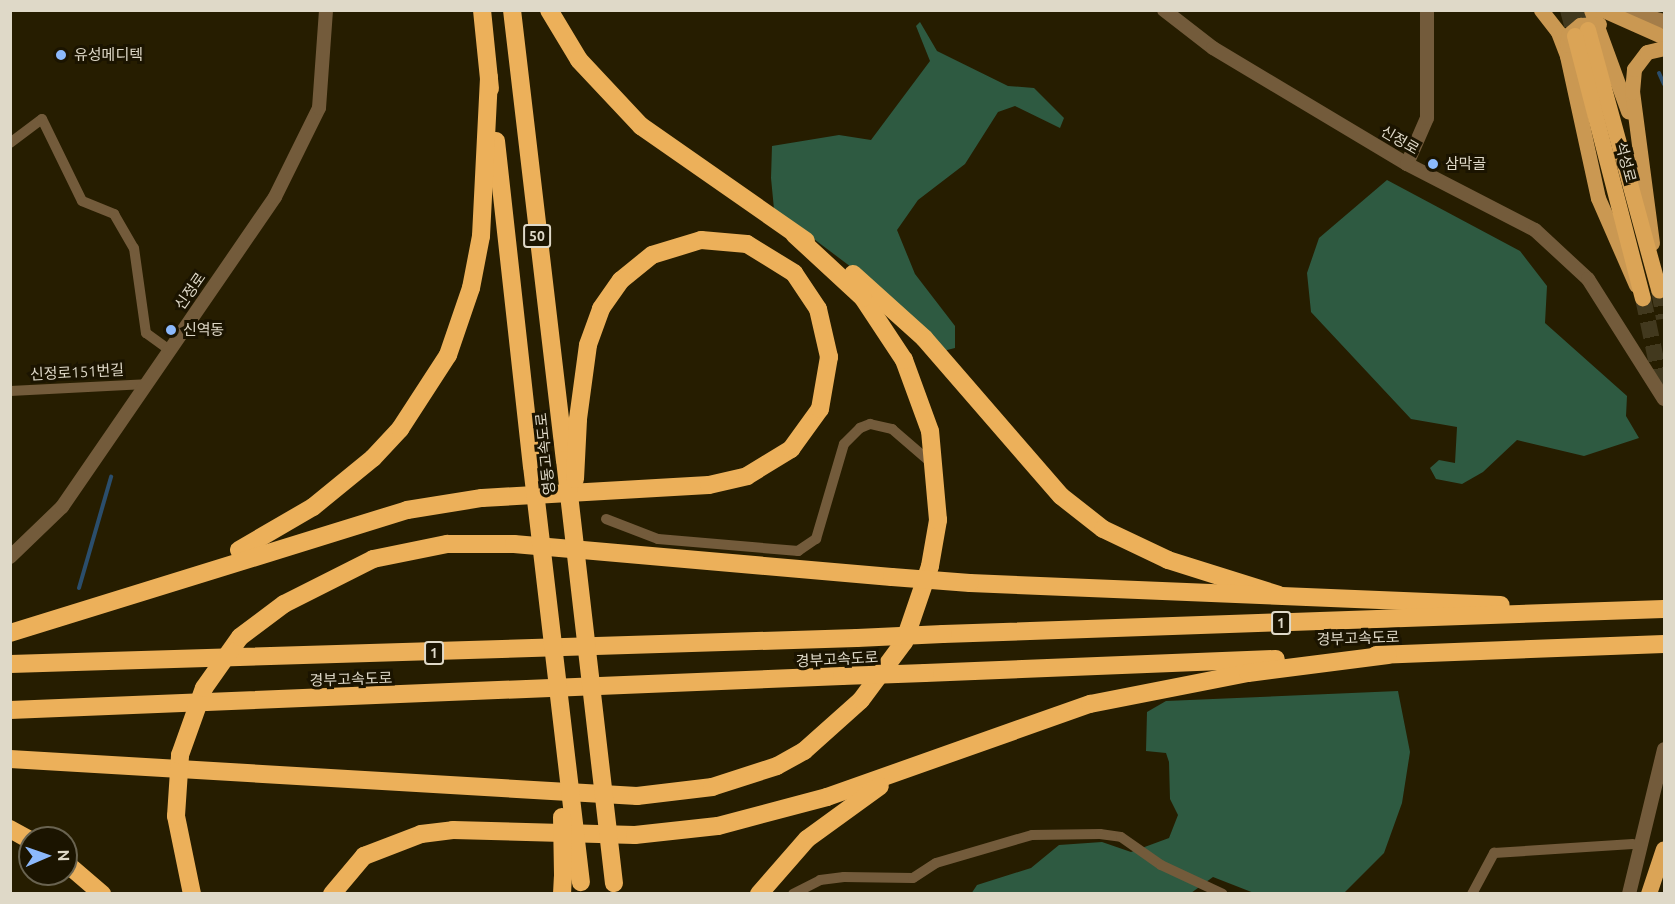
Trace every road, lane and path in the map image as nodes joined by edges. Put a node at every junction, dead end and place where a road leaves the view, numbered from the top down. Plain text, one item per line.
1 (326, 10) edge
2 (482, 10) edge
3 (512, 10) edge
4 (549, 10) edge
5 (1164, 10) edge
6 (1427, 10) edge
7 (1541, 10) edge
8 (1559, 10) edge
9 (1591, 10) edge
10 (1622, 10) edge
11 (1665, 21) edge
12 (1591, 25) edge
13 (1558, 32) junction
14 (1665, 37) edge
15 (1665, 48) edge
16 (1567, 56) junction
17 (489, 77) junction
18 (1633, 129) junction
19 (10, 143) edge
20 (1407, 164) junction
21 (795, 234) junction
22 (1659, 290) joint
23 (1643, 298) joint
24 (169, 350) junction
25 (146, 384) junction
26 (10, 391) edge
27 (1665, 399) edge
28 (935, 466) junction
29 (606, 519) dead end
30 (571, 541) junction
31 (10, 557) edge
32 (155, 587) junction
33 (1279, 595) junction
34 (1665, 609) edge
35 (1620, 611) junction
36 (10, 633) edge
37 (1665, 644) edge
38 (1388, 655) junction
39 (10, 664) edge
40 (10, 710) edge
41 (562, 747) junction
42 (1665, 749) edge
43 (10, 759) edge
44 (924, 762) junction
45 (1633, 844) dead end
46 (1665, 849) edge
47 (78, 873) edge
48 (562, 885) edge
49 (582, 888) edge
50 (615, 888) edge
51 (102, 894) edge
52 (192, 894) edge
53 (332, 894) edge
54 (759, 894) edge
55 (793, 894) edge
56 (1223, 894) edge
57 (1472, 894) edge
58 (1629, 894) edge
59 (1649, 894) edge

1 - 24 street, 신정로
2 - 17 highway, 영동고속도로 / 50
3 - 30 highway, 영동고속도로 / 50, bridge
4 - 21 highway
5 - 20 street, 신정로
6 - 20 street
7 - 13 main road
8 - 13 main road
9 - 12 main road
10 - 11 main road
12 - 14 main road
12 - 16 main road
12 - 18 main road
12 - 22 highway, 석성로
12 - 23 highway, 석성로
13 - 16 main road
15 - 18 main road
16 - 23 main road
17 - 32 highway
17 - 41 highway, 영동고속도로 / 50, bridge
18 - 22 main road
19 - 24 street
20 - 27 street, 신정로
21 - 28 highway
21 - 33 highway
24 - 25 street, 신정로
25 - 26 street, 신정로151번길
25 - 31 street, 신정로
28 - 29 street
28 - 43 highway
30 - 32 highway, bridge
30 - 50 highway, 영동고속도로 / 50, bridge
32 - 36 highway
33 - 35 highway
33 - 52 highway, bridge
34 - 35 highway, 경부고속도로 / 1
35 - 39 highway, 경부고속도로 / 1, bridge
37 - 38 highway, 경부고속도로
38 - 40 highway, 경부고속도로, bridge
38 - 44 highway
41 - 48 highway, bridge
41 - 49 highway, 영동고속도로 / 50, bridge
42 - 58 street
44 - 53 highway
44 - 54 highway
45 - 57 street
46 - 59 highway
47 - 51 highway
55 - 56 street

